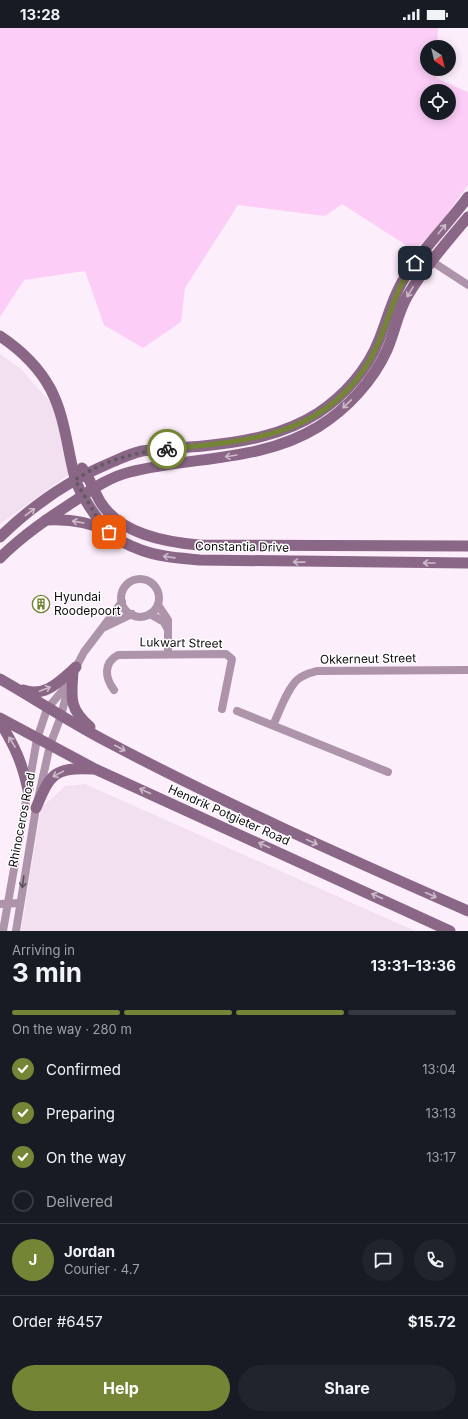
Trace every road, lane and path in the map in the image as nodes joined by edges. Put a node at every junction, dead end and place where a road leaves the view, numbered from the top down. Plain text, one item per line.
1 (468, 197) edge
2 (468, 217) edge
3 (422, 255) junction
4 (432, 261) junction
5 (468, 285) edge
6 (0, 336) edge
7 (172, 448) junction
8 (71, 455) junction
9 (184, 462) junction
10 (163, 466) junction
11 (86, 473) junction
12 (75, 480) junction
13 (88, 492) junction
14 (45, 520) junction
15 (109, 532) junction
16 (0, 537) edge
17 (468, 546) edge
18 (0, 558) edge
19 (468, 563) edge
20 (122, 602) junction
21 (158, 605) junction
22 (132, 614) junction
23 (150, 614) junction
24 (102, 628) junction
25 (167, 628) junction
26 (168, 654) junction
27 (468, 670) edge
28 (73, 674) junction
29 (4, 682) edge
30 (114, 690) dead end
31 (47, 709) junction
32 (222, 709) dead end
33 (237, 710) dead end
34 (61, 716) junction
35 (0, 718) edge
36 (0, 722) edge
37 (273, 725) junction
38 (38, 739) junction
39 (104, 740) junction
40 (50, 745) junction
41 (95, 769) junction
42 (388, 772) dead end
43 (28, 790) junction
44 (36, 808) junction
45 (20, 903) junction
46 (4, 904) edge
47 (468, 911) edge
48 (3, 931) edge
49 (16, 931) edge
50 (450, 931) edge

3 -> 1 street
2 - 4 street
3 - 4 street
3 - 7 street
4 - 5 street
4 -> 9 street
6 - 8 street, Constantia Drive
7 - 9 street
7 - 10 street
7 - 11 street
8 - 11 street, Constantia Drive
8 - 12 street, Constantia Drive
9 - 10 street
10 - 13 street
11 - 12 street
11 - 13 street, Constantia Drive
12 - 13 street, Constantia Drive
16 -> 12 street
13 - 14 street
13 - 15 street, Constantia Drive
13 - 17 street, Constantia Drive
15 -> 14 street
14 - 18 street
19 -> 15 street, Constantia Drive
20 - 21 street
20 - 22 street
20 - 24 street
21 - 23 street
21 - 25 street
22 - 23 street
22 - 24 street
23 - 25 street
24 - 28 street
25 - 26 street
26 - 30 street, Lukwart Street
26 - 32 street, Lukwart Street
27 - 37 street, Okkerneut Street
29 -> 28 street
28 - 31 street
28 - 34 street, Rhinoceros Road
28 - 39 street
29 - 31 street, Hendrik Potgieter Road
31 - 34 street, Hendrik Potgieter Road
31 - 38 street, Rhinoceros Road
33 - 37 street
34 - 39 street, Hendrik Potgieter Road
34 - 40 street, Rhinoceros Road
35 - 38 street, Hendrik Potgieter Road
43 -> 36 street
37 - 42 street
38 - 40 street, Hendrik Potgieter Road
38 - 43 street, Rhinoceros Road
39 -> 47 street, Hendrik Potgieter Road
40 - 41 street, Hendrik Potgieter Road
40 - 44 street, Rhinoceros Road
41 -> 44 street
50 -> 41 street, Hendrik Potgieter Road
43 - 46 street, Rhinoceros Road
44 -> 45 street, Rhinoceros Road
45 - 46 street
45 - 49 street, Rhinoceros Road
46 - 48 street, Rhinoceros Road

